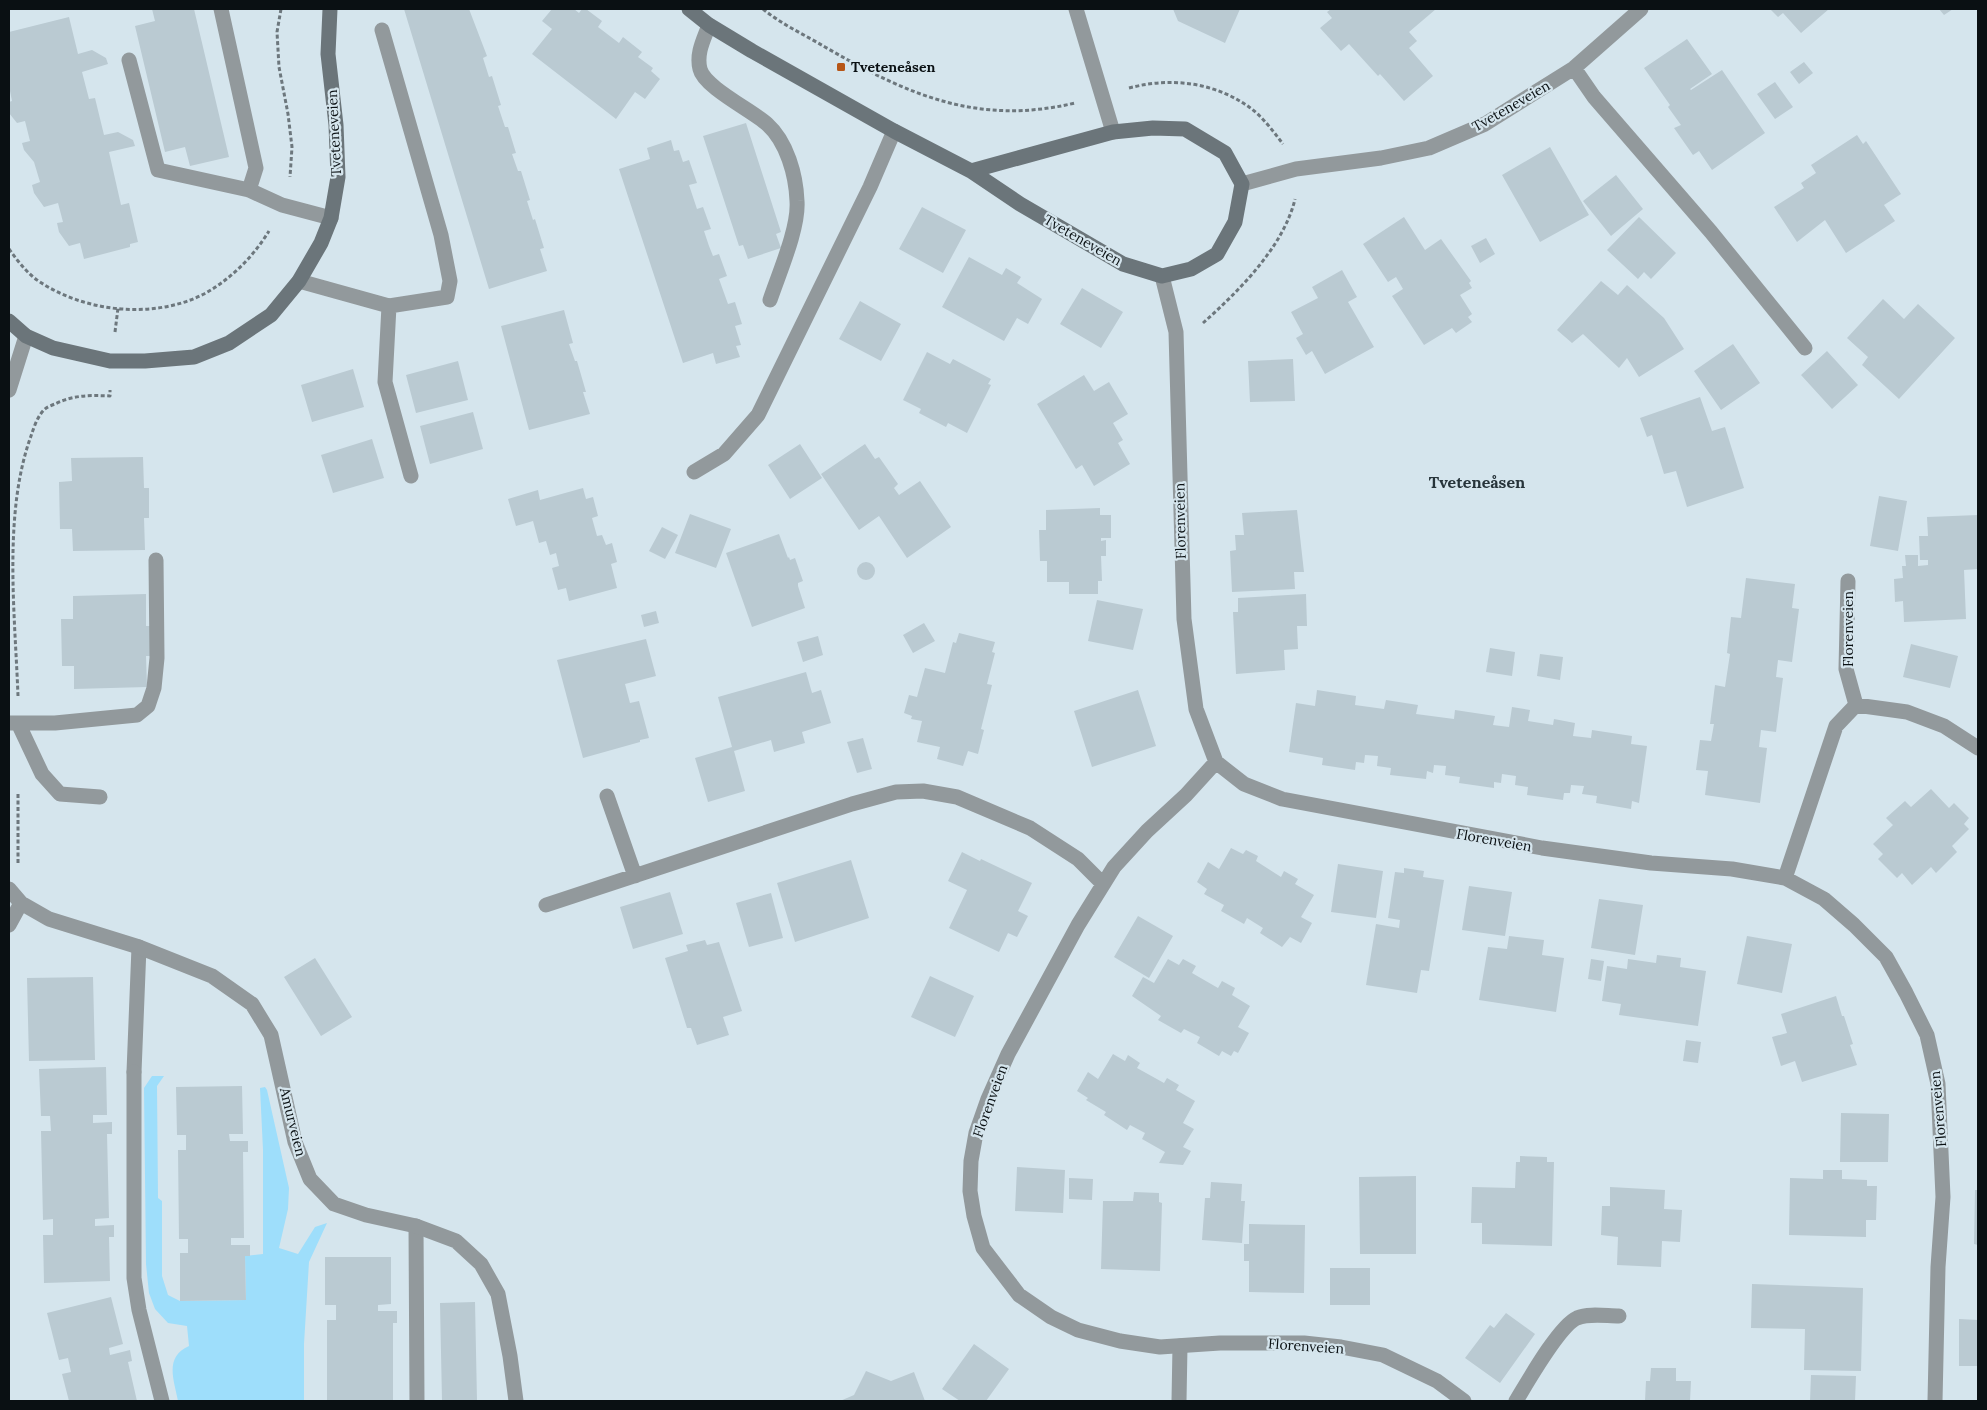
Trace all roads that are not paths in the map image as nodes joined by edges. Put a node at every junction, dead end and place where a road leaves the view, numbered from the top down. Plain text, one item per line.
1 (221, 9) edge
2 (330, 9) edge
3 (689, 9) edge
4 (1076, 9) edge
5 (1641, 9) edge
6 (708, 25) junction
7 (382, 30) dead end
8 (128, 60) dead end
9 (1574, 68) junction
10 (894, 131) junction
11 (1113, 132) junction
12 (971, 171) junction
13 (1242, 184) junction
14 (249, 190) junction
15 (331, 218) junction
16 (1162, 276) junction
17 (299, 281) junction
18 (770, 300) dead end
19 (389, 306) junction
20 (9, 321) edge
21 (26, 336) junction
22 (1805, 348) dead end
23 (9, 390) edge
24 (694, 472) dead end
25 (411, 476) dead end
26 (156, 560) dead end
27 (1848, 581) dead end
28 (1856, 705) junction
29 (14, 723) edge
30 (1978, 748) edge
31 (1216, 762) junction
32 (607, 796) dead end
33 (100, 797) dead end
34 (634, 876) junction
35 (1785, 878) junction
36 (1103, 884) junction
37 (9, 889) edge
38 (21, 903) junction
39 (546, 905) dead end
40 (9, 925) edge
41 (139, 947) junction
42 (416, 1226) junction
43 (1619, 1316) dead end
44 (1180, 1346) junction
45 (162, 1401) edge
46 (417, 1401) edge
47 (516, 1401) edge
48 (1180, 1401) edge
49 (1464, 1401) edge
50 (1516, 1401) edge
51 (1935, 1401) edge

1 - 14 street
2 - 15 street, Tveteneveien
3 - 6 street, Tveteneveien
4 - 11 street
5 - 9 street, Tveteneveien
6 - 10 street, Tveteneveien
6 - 18 street
7 - 19 street
8 - 14 street
9 - 13 street, Tveteneveien
9 - 22 street
10 - 12 street, Tveteneveien
10 - 24 street
11 - 12 street
11 - 13 street
12 - 16 street, Tveteneveien
13 - 16 street
14 - 15 street
15 - 17 street, Tveteneveien
16 - 31 street, Florenveien
17 - 19 street
17 - 21 street, Tveteneveien
19 - 25 street
20 - 21 street, Tveteneveien
21 - 23 street
26 - 29 street
27 - 28 street, Florenveien
28 - 30 street
28 - 35 street
29 - 33 street
31 - 35 street, Florenveien
31 - 36 street, Florenveien
32 - 34 street
34 - 36 street
34 - 39 street
35 - 51 street, Florenveien
36 - 44 street, Florenveien
37 - 38 street, Amurveien
38 - 40 street
38 - 41 street, Amurveien
41 - 42 street, Amurveien
41 - 45 street
42 - 46 street
42 - 47 street, Amurveien
43 - 50 street
44 - 48 street
44 - 49 street, Florenveien

